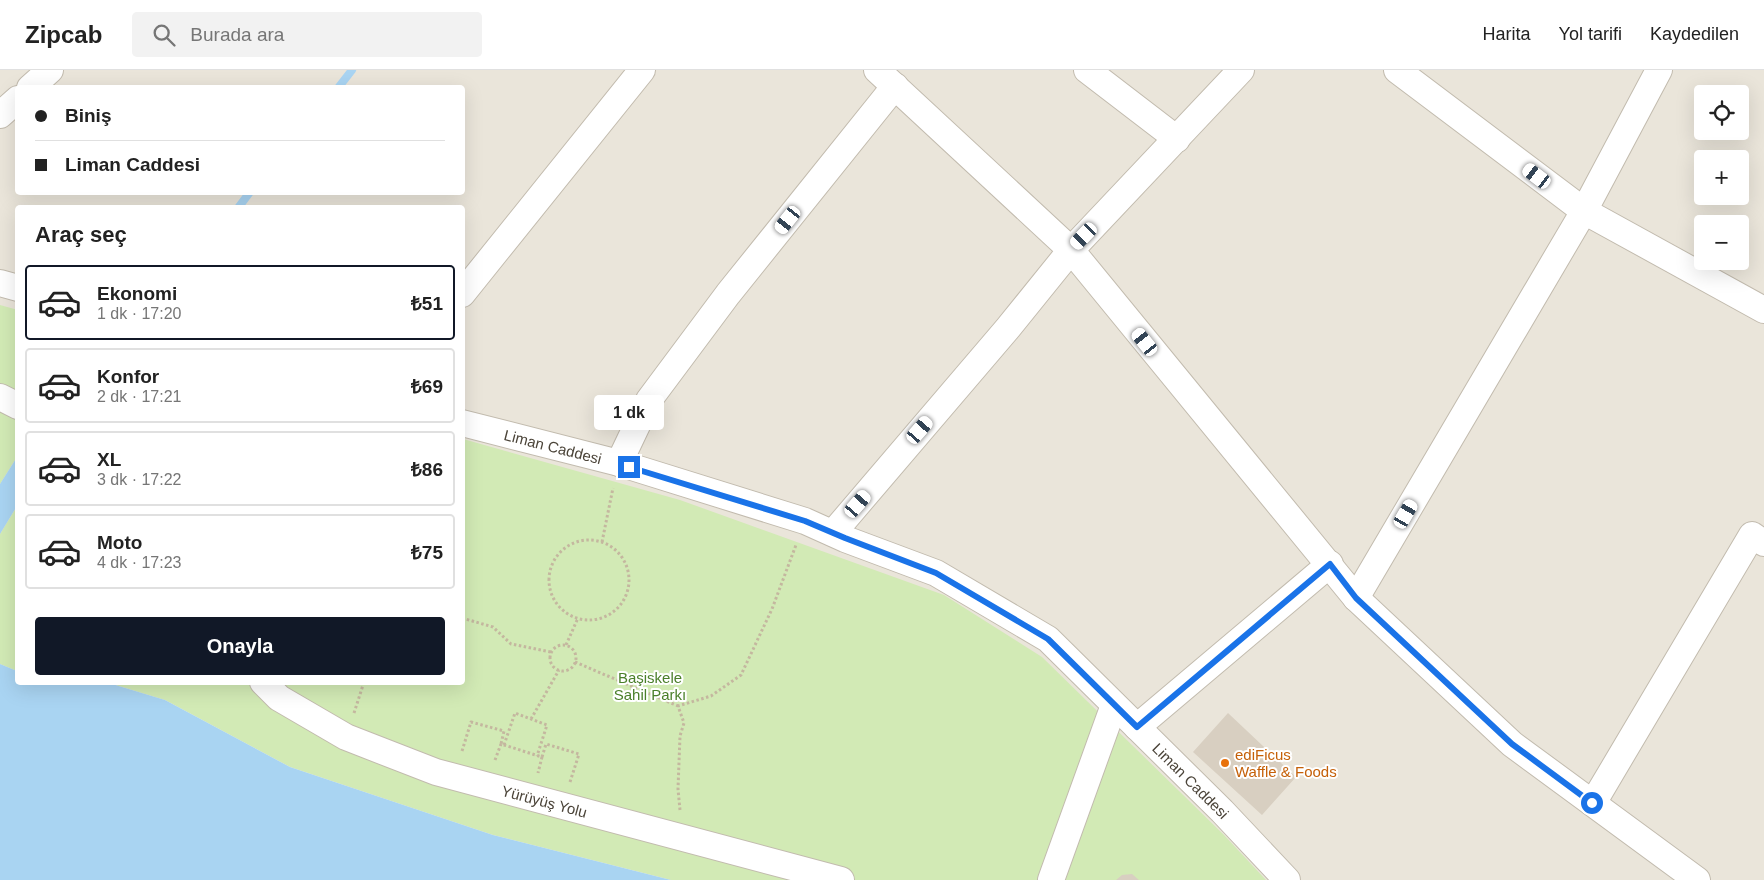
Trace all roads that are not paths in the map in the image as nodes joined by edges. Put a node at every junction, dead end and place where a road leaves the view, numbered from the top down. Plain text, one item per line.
1 (50, 70) edge
2 (642, 70) edge
3 (1087, 70) edge
4 (1242, 70) edge
5 (1397, 70) edge
6 (1658, 70) edge
7 (886, 78) edge
8 (33, 85) edge
9 (15, 102) edge
10 (0, 115) edge
11 (1177, 139) junction
12 (1584, 211) junction
13 (1071, 250) junction
14 (0, 283) edge
15 (15, 287) edge
16 (465, 290) edge
17 (1764, 310) edge
18 (0, 397) edge
19 (15, 404) edge
20 (465, 424) edge
21 (619, 464) junction
22 (833, 533) junction
23 (1764, 543) edge
24 (1330, 564) junction
25 (1356, 598) junction
26 (266, 685) edge
27 (1114, 705) junction
28 (1137, 727) junction
29 (1592, 803) junction
30 (841, 880) edge
31 (1051, 880) edge
32 (1287, 880) edge
33 (1698, 880) edge

1 - 8 street
2 - 16 street
3 - 11 street
4 - 11 street
5 - 12 street
6 - 12 street
7 - 13 street
7 - 21 street
9 - 10 street
11 - 13 street
12 - 17 street
12 - 25 street
13 - 22 street
13 - 24 street
14 - 15 street
18 - 19 street
20 - 21 street, Liman Caddesi
21 - 22 street, Liman Caddesi
22 - 27 street, Liman Caddesi
23 - 29 street
24 - 25 street
24 - 28 street
25 - 29 street
26 - 30 street, Yürüyüş Yolu
27 - 28 street, Liman Caddesi
27 - 31 street
28 - 32 street, Liman Caddesi
29 - 33 street

